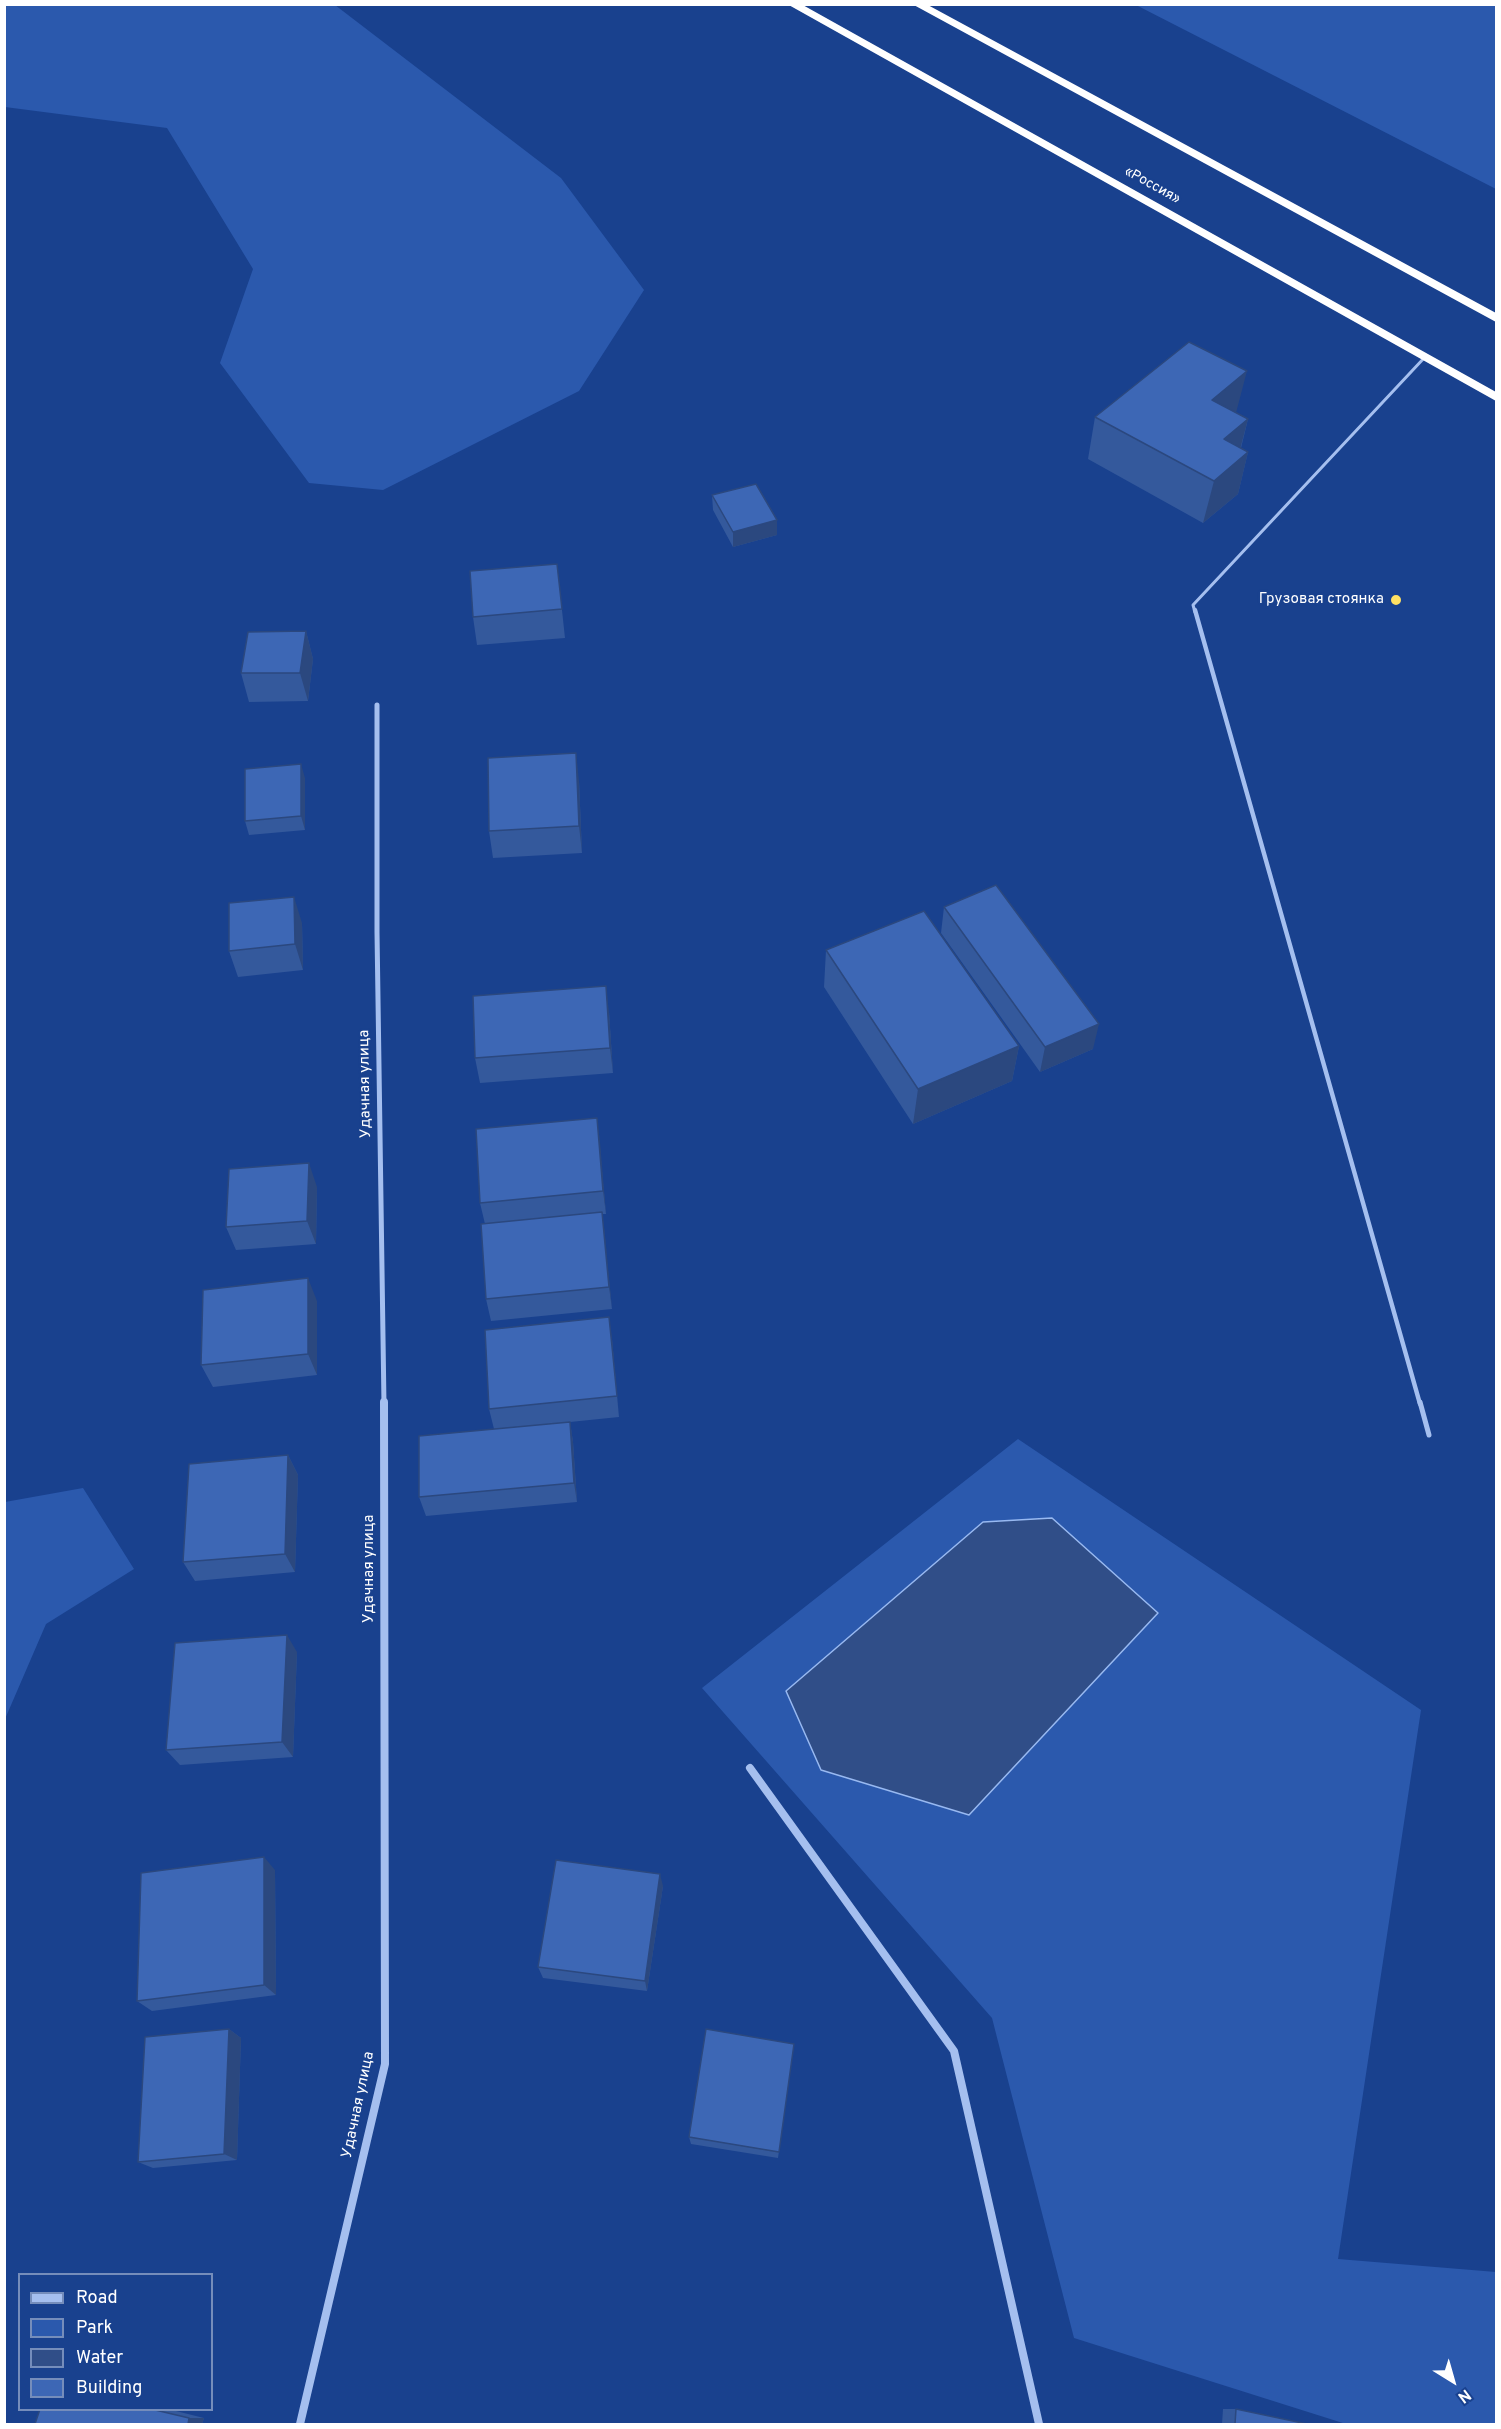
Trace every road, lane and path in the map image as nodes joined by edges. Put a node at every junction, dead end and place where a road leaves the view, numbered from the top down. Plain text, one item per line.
1 (792, 4) edge
2 (917, 4) edge
3 (1497, 318) edge
4 (1425, 357) junction
5 (1497, 397) edge
6 (377, 705) dead end
7 (1428, 1435) dead end
8 (750, 1768) dead end
9 (300, 2424) edge
10 (1039, 2424) edge

1 - 4 highway, «Россия»
2 - 3 highway
4 - 5 highway, «Россия»
4 - 7 lane
6 - 9 street, Удачная улица
8 - 10 street

